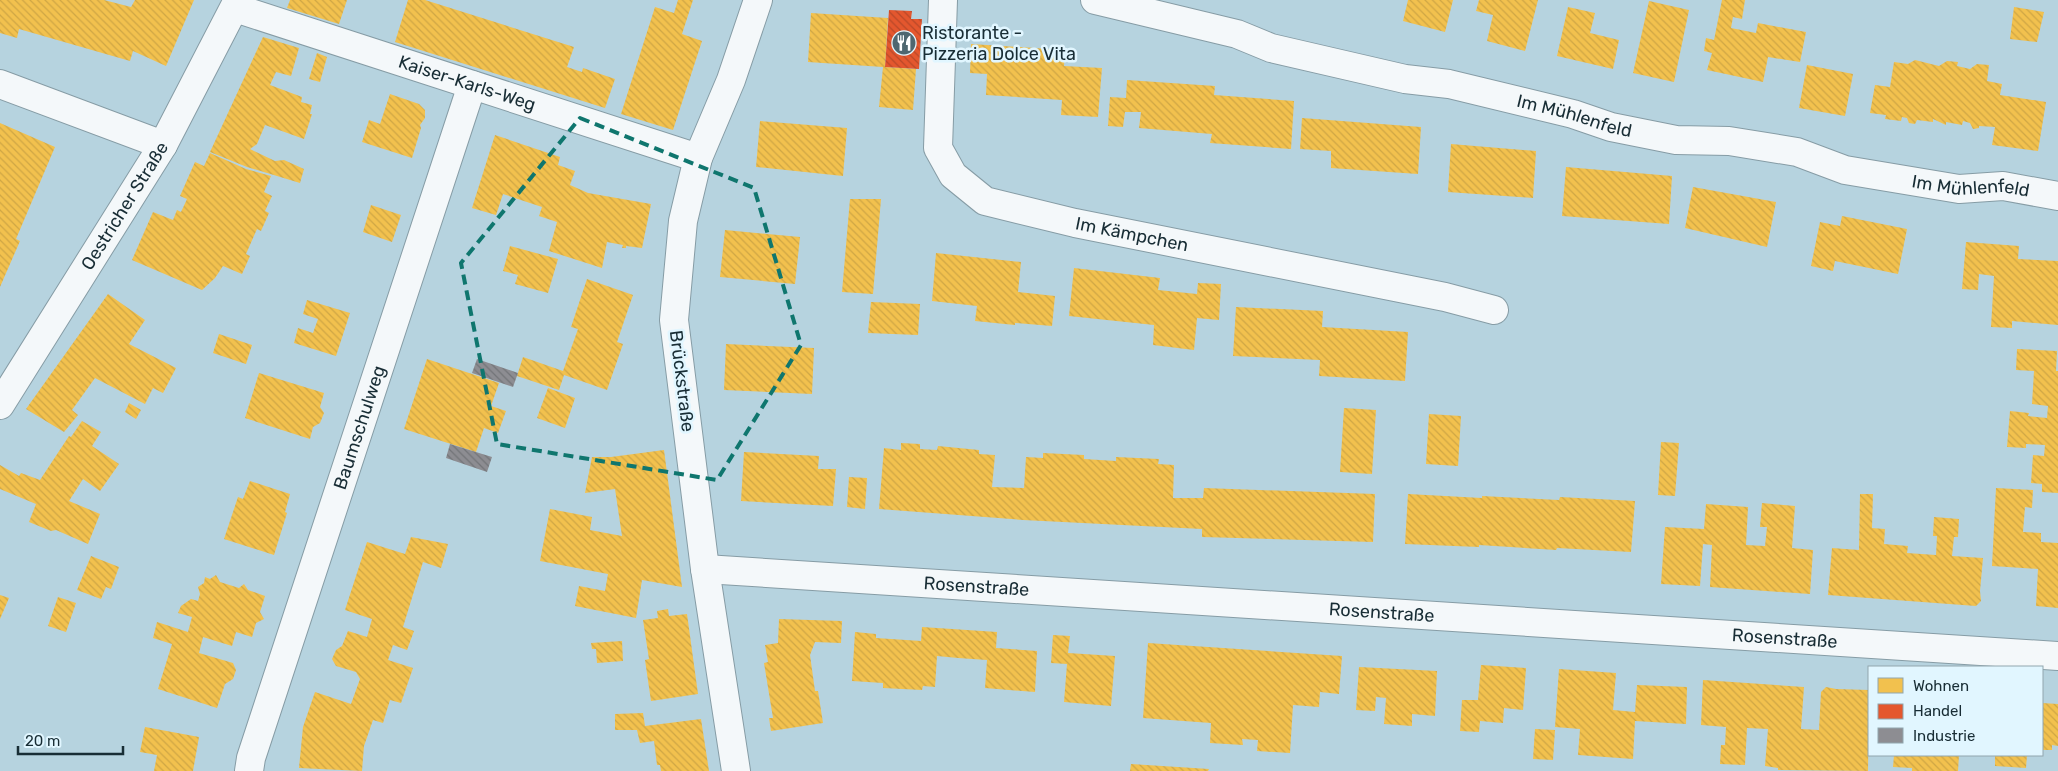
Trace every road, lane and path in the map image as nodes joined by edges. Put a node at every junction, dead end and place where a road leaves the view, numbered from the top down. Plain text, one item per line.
1 (758, 0) edge
2 (943, 0) edge
3 (1108, 1) edge
4 (236, 4) edge
5 (0, 84) edge
6 (472, 85) junction
7 (163, 145) junction
8 (698, 158) junction
9 (2058, 196) edge
10 (1494, 310) dead end
11 (0, 405) edge
12 (705, 569) junction
13 (2058, 656) edge
14 (249, 771) edge
15 (736, 771) edge

1 - 8 street, Brückstraße
2 - 10 street, Im Kämpchen
3 - 9 street, Im Mühlenfeld
4 - 6 street, Kaiser-Karls-Weg
4 - 7 street, Oestricher Straße
5 - 7 street
6 - 8 street, Kaiser-Karls-Weg
6 - 14 street, Baumschulweg
7 - 11 street, Oestricher Straße
8 - 12 street, Brückstraße
12 - 13 street, Rosenstraße
12 - 15 street, Brückstraße

